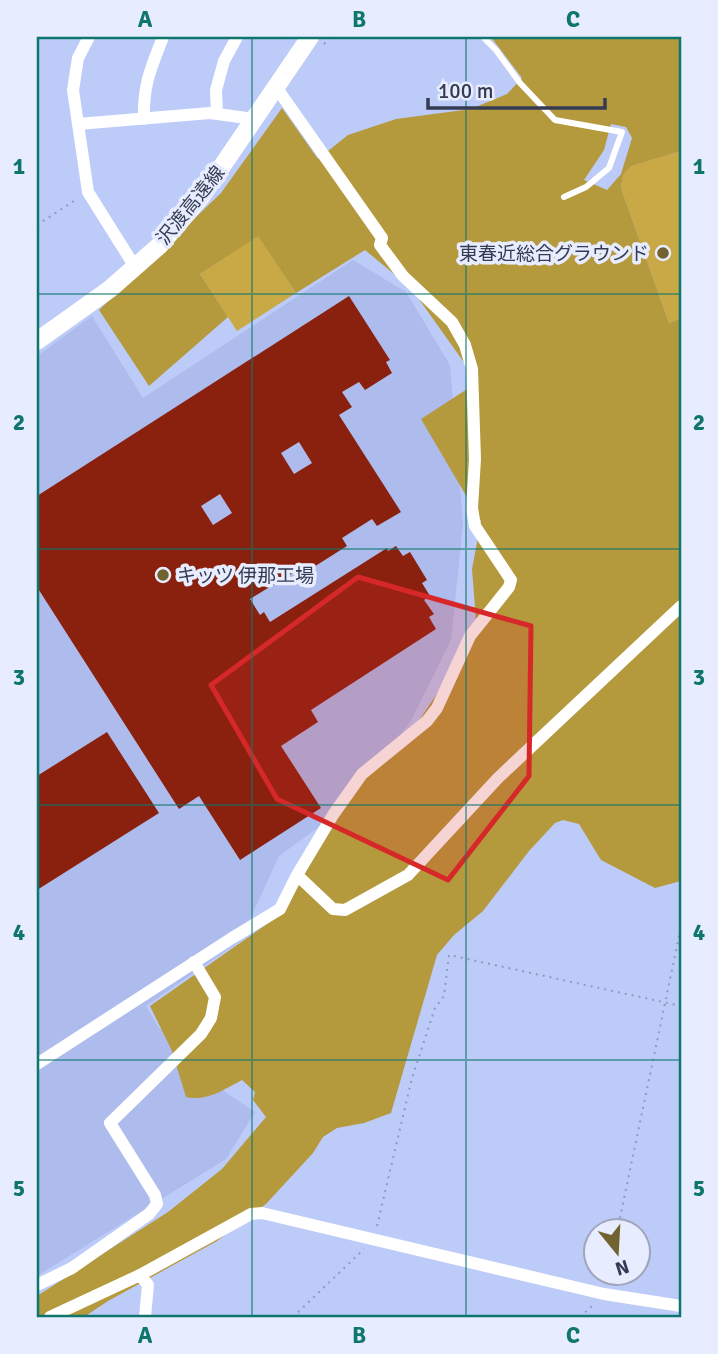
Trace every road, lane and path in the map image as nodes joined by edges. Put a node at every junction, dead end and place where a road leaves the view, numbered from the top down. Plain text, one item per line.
1 (89, 37) edge
2 (163, 37) edge
3 (237, 37) edge
4 (310, 37) edge
5 (483, 37) edge
6 (275, 87) junction
7 (217, 114) junction
8 (144, 119) junction
9 (254, 119) junction
10 (78, 124) junction
11 (88, 192) junction
12 (564, 197) dead end
13 (37, 225) edge
14 (135, 267) junction
15 (37, 341) edge
16 (681, 606) edge
17 (296, 875) junction
18 (681, 927) edge
19 (194, 962) junction
20 (665, 1003) junction
21 (681, 1006) edge
22 (37, 1064) edge
23 (620, 1218) edge
24 (374, 1239) junction
25 (140, 1275) junction
26 (37, 1285) edge
27 (681, 1306) edge
28 (50, 1317) edge
29 (145, 1317) edge
30 (293, 1317) edge

1 - 10 street
2 - 8 street
3 - 7 street
4 - 6 main road, 沢渡高遠線
5 - 12 lane
6 - 9 main road, 沢渡高遠線
6 - 17 street
7 - 8 street
7 - 9 street
8 - 10 street
9 - 14 main road, 沢渡高遠線
10 - 11 street
11 - 13 path
11 - 14 street
14 - 15 main road, 沢渡高遠線
16 - 17 street
17 - 19 street
18 - 20 path
19 - 22 street
19 - 26 street
20 - 21 path
20 - 23 path
20 - 24 path
24 - 25 street
24 - 27 street
24 - 30 path
25 - 28 street
25 - 29 street

